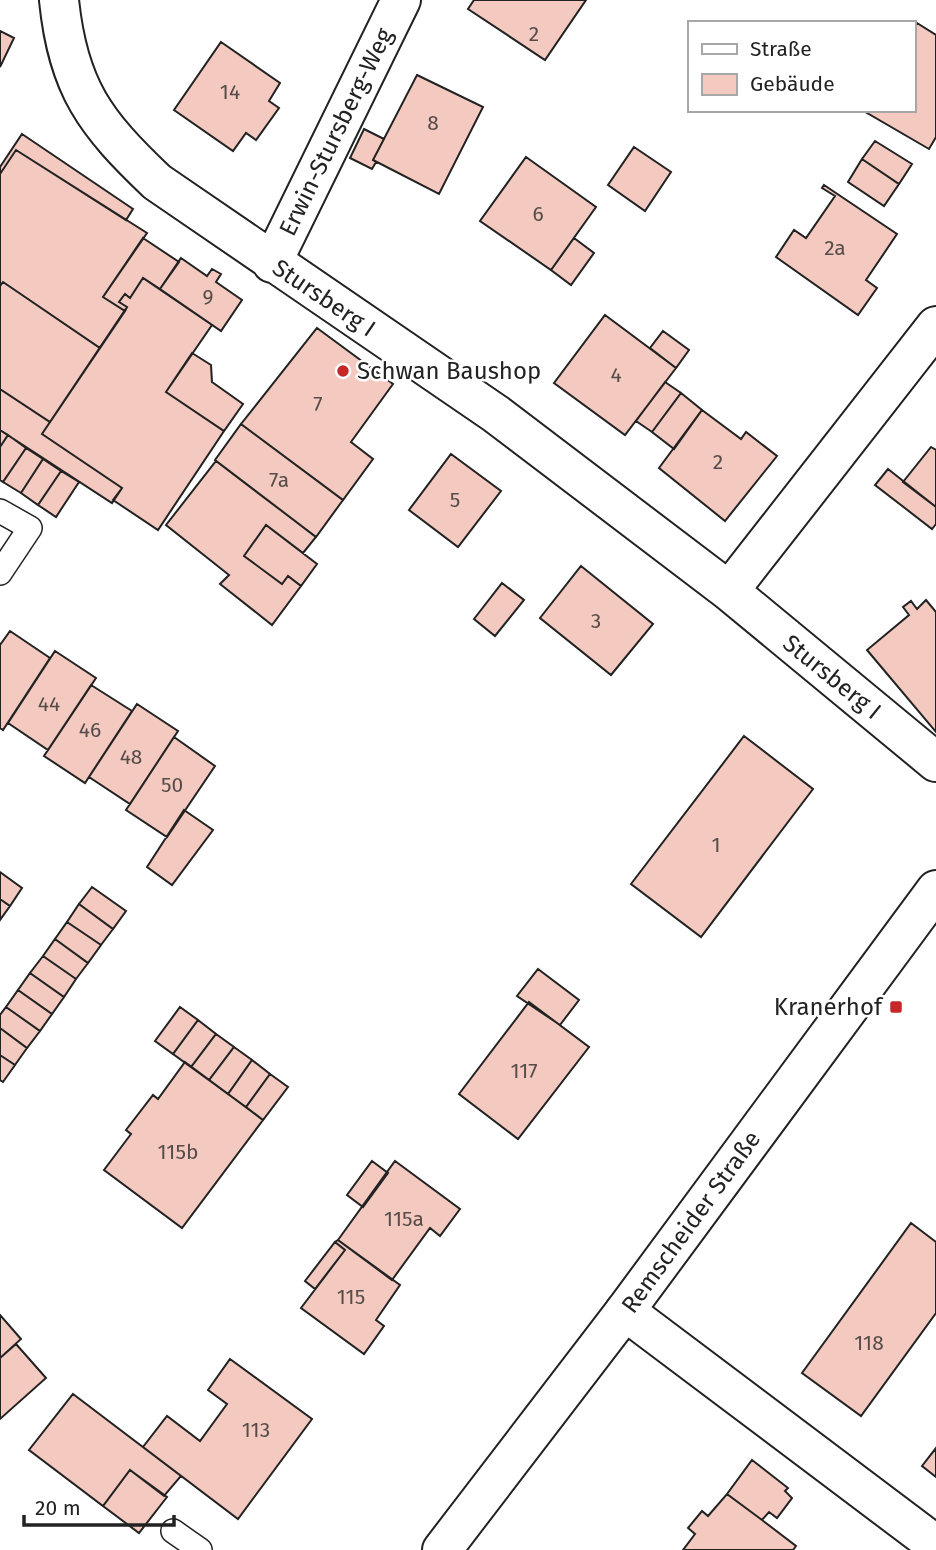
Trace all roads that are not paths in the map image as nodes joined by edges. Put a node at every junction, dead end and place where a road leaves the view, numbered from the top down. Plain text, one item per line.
1 (59, 0) edge
2 (401, 0) edge
3 (272, 263) junction
4 (936, 327) edge
5 (0, 510) edge
6 (0, 573) edge
7 (729, 591) junction
8 (936, 762) edge
9 (936, 891) edge
10 (625, 1311) junction
11 (173, 1531) dead end
12 (936, 1545) edge
13 (200, 1550) edge
14 (442, 1550) edge

1 - 3 street, Stursberg I
2 - 3 street, Erwin-Stursberg-Weg
3 - 7 street, Stursberg I
4 - 7 street
5 - 6 lane
7 - 8 street, Stursberg I
9 - 10 street, Remscheider Straße
10 - 12 street
10 - 14 street, Remscheider Straße
11 - 13 lane

